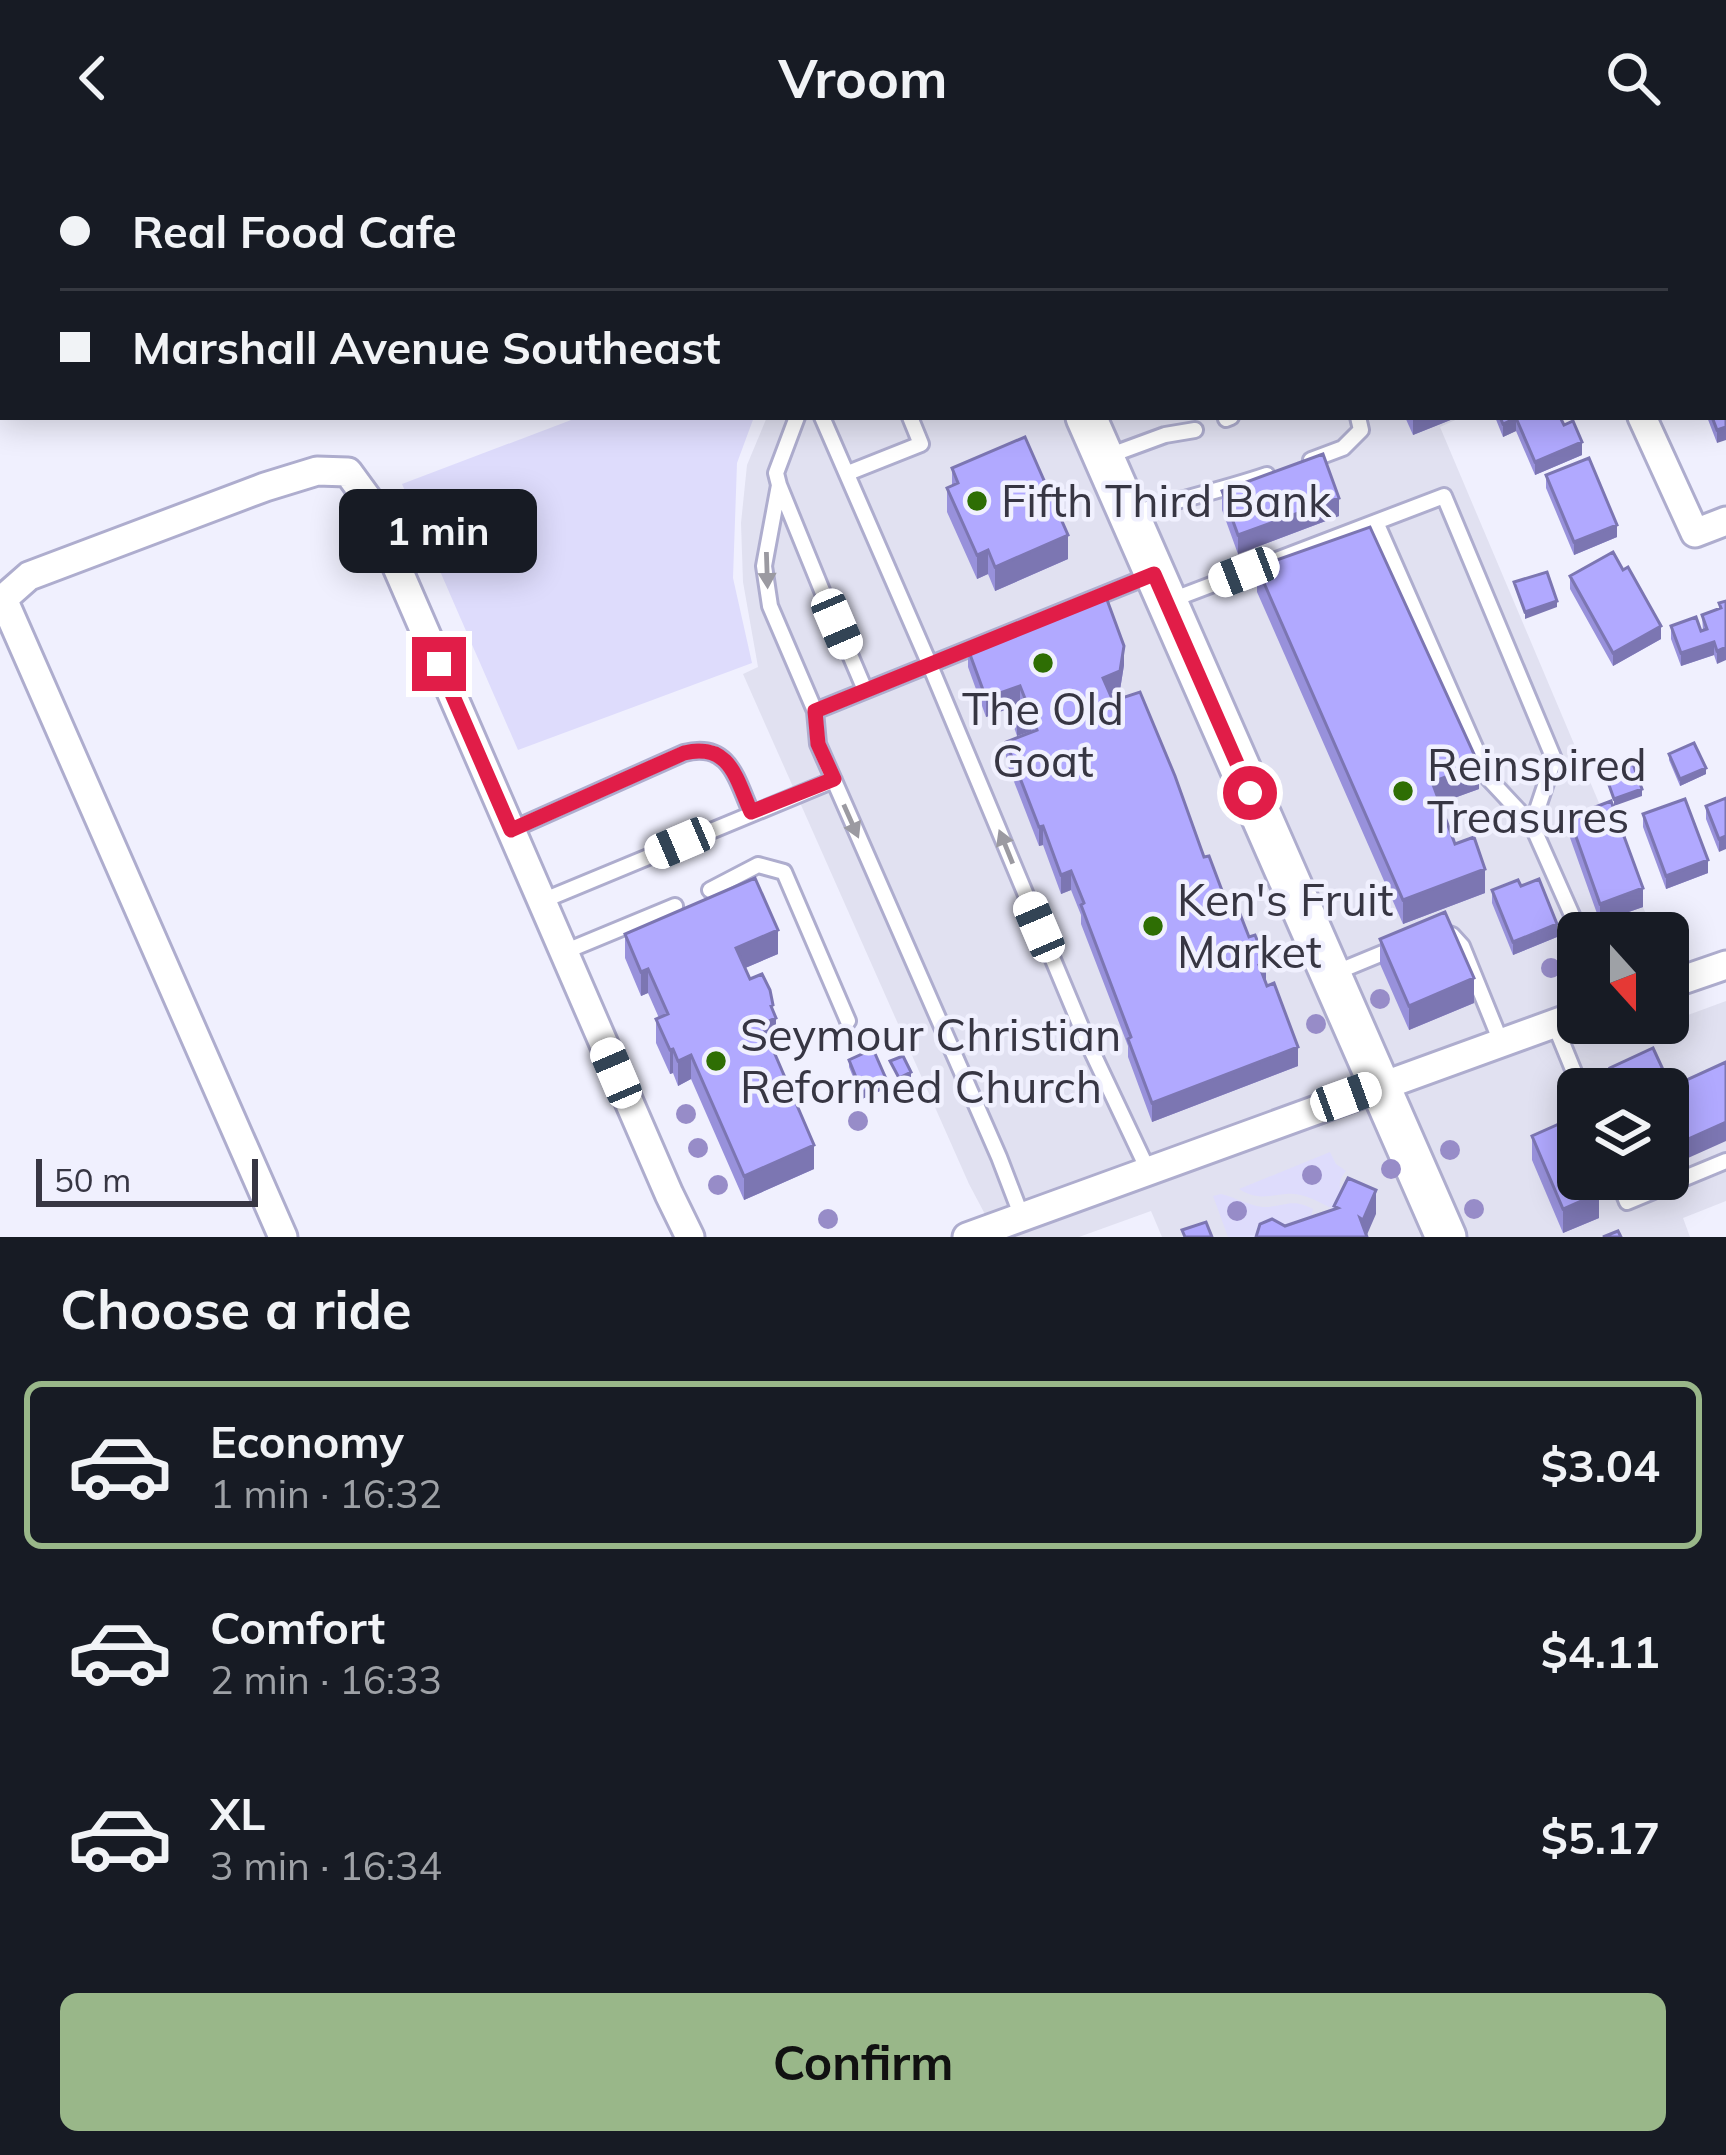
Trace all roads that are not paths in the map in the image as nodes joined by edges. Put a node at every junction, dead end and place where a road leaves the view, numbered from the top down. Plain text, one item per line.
1 (796, 420) edge
2 (823, 420) edge
3 (911, 420) edge
4 (1087, 420) edge
5 (1359, 420) edge
6 (1643, 420) edge
7 (1195, 430) dead end
8 (1103, 457) junction
9 (1302, 463) edge
10 (1282, 470) edge
11 (848, 472) junction
12 (779, 485) junction
13 (1128, 514) junction
14 (1726, 521) edge
15 (1376, 522) junction
16 (1160, 588) junction
17 (823, 593) dead end
18 (837, 624) dead end
19 (929, 663) junction
20 (866, 690) junction
21 (815, 711) junction
22 (834, 779) junction
23 (751, 812) junction
24 (1532, 825) junction
25 (511, 830) junction
26 (710, 890) dead end
27 (542, 901) junction
28 (675, 907) edge
29 (1571, 912) edge
30 (1420, 938) edge
31 (1404, 945) edge
32 (564, 952) junction
33 (1726, 966) edge
34 (1330, 975) junction
35 (1689, 978) edge
36 (848, 1021) dead end
37 (1557, 1022) edge
38 (1501, 1042) junction
39 (1378, 1085) junction
40 (1726, 1161) edge
41 (1148, 1170) junction
42 (1689, 1176) edge
43 (1022, 1216) junction
44 (283, 1237) edge
45 (690, 1237) edge
46 (967, 1237) edge
47 (1446, 1237) edge

1 - 12 lane
2 - 11 lane
3 - 11 lane
4 - 8 main road
5 - 9 lane
6 - 14 street
7 - 8 lane
8 - 13 main road
10 - 13 lane
11 - 19 lane
12 - 17 lane
12 -> 21 lane
13 - 16 main road
15 - 16 lane
15 - 24 lane
15 - 24 lane
16 - 19 lane
16 - 34 main road
18 - 20 lane
19 - 20 lane
41 -> 19 lane
20 - 21 lane
21 - 22 lane
22 - 23 lane
22 -> 43 lane
23 - 25 lane
23 - 27 lane
24 - 29 lane
25 - 27 street
25 - 44 street
26 - 36 lane
27 - 32 street
28 - 32 lane
30 - 38 lane
31 - 34 lane
32 - 45 street
33 - 35 street
34 - 39 main road
37 - 38 street
38 - 39 street
39 - 41 street
39 - 47 main road
40 - 42 lane
41 - 43 street
43 - 46 street

